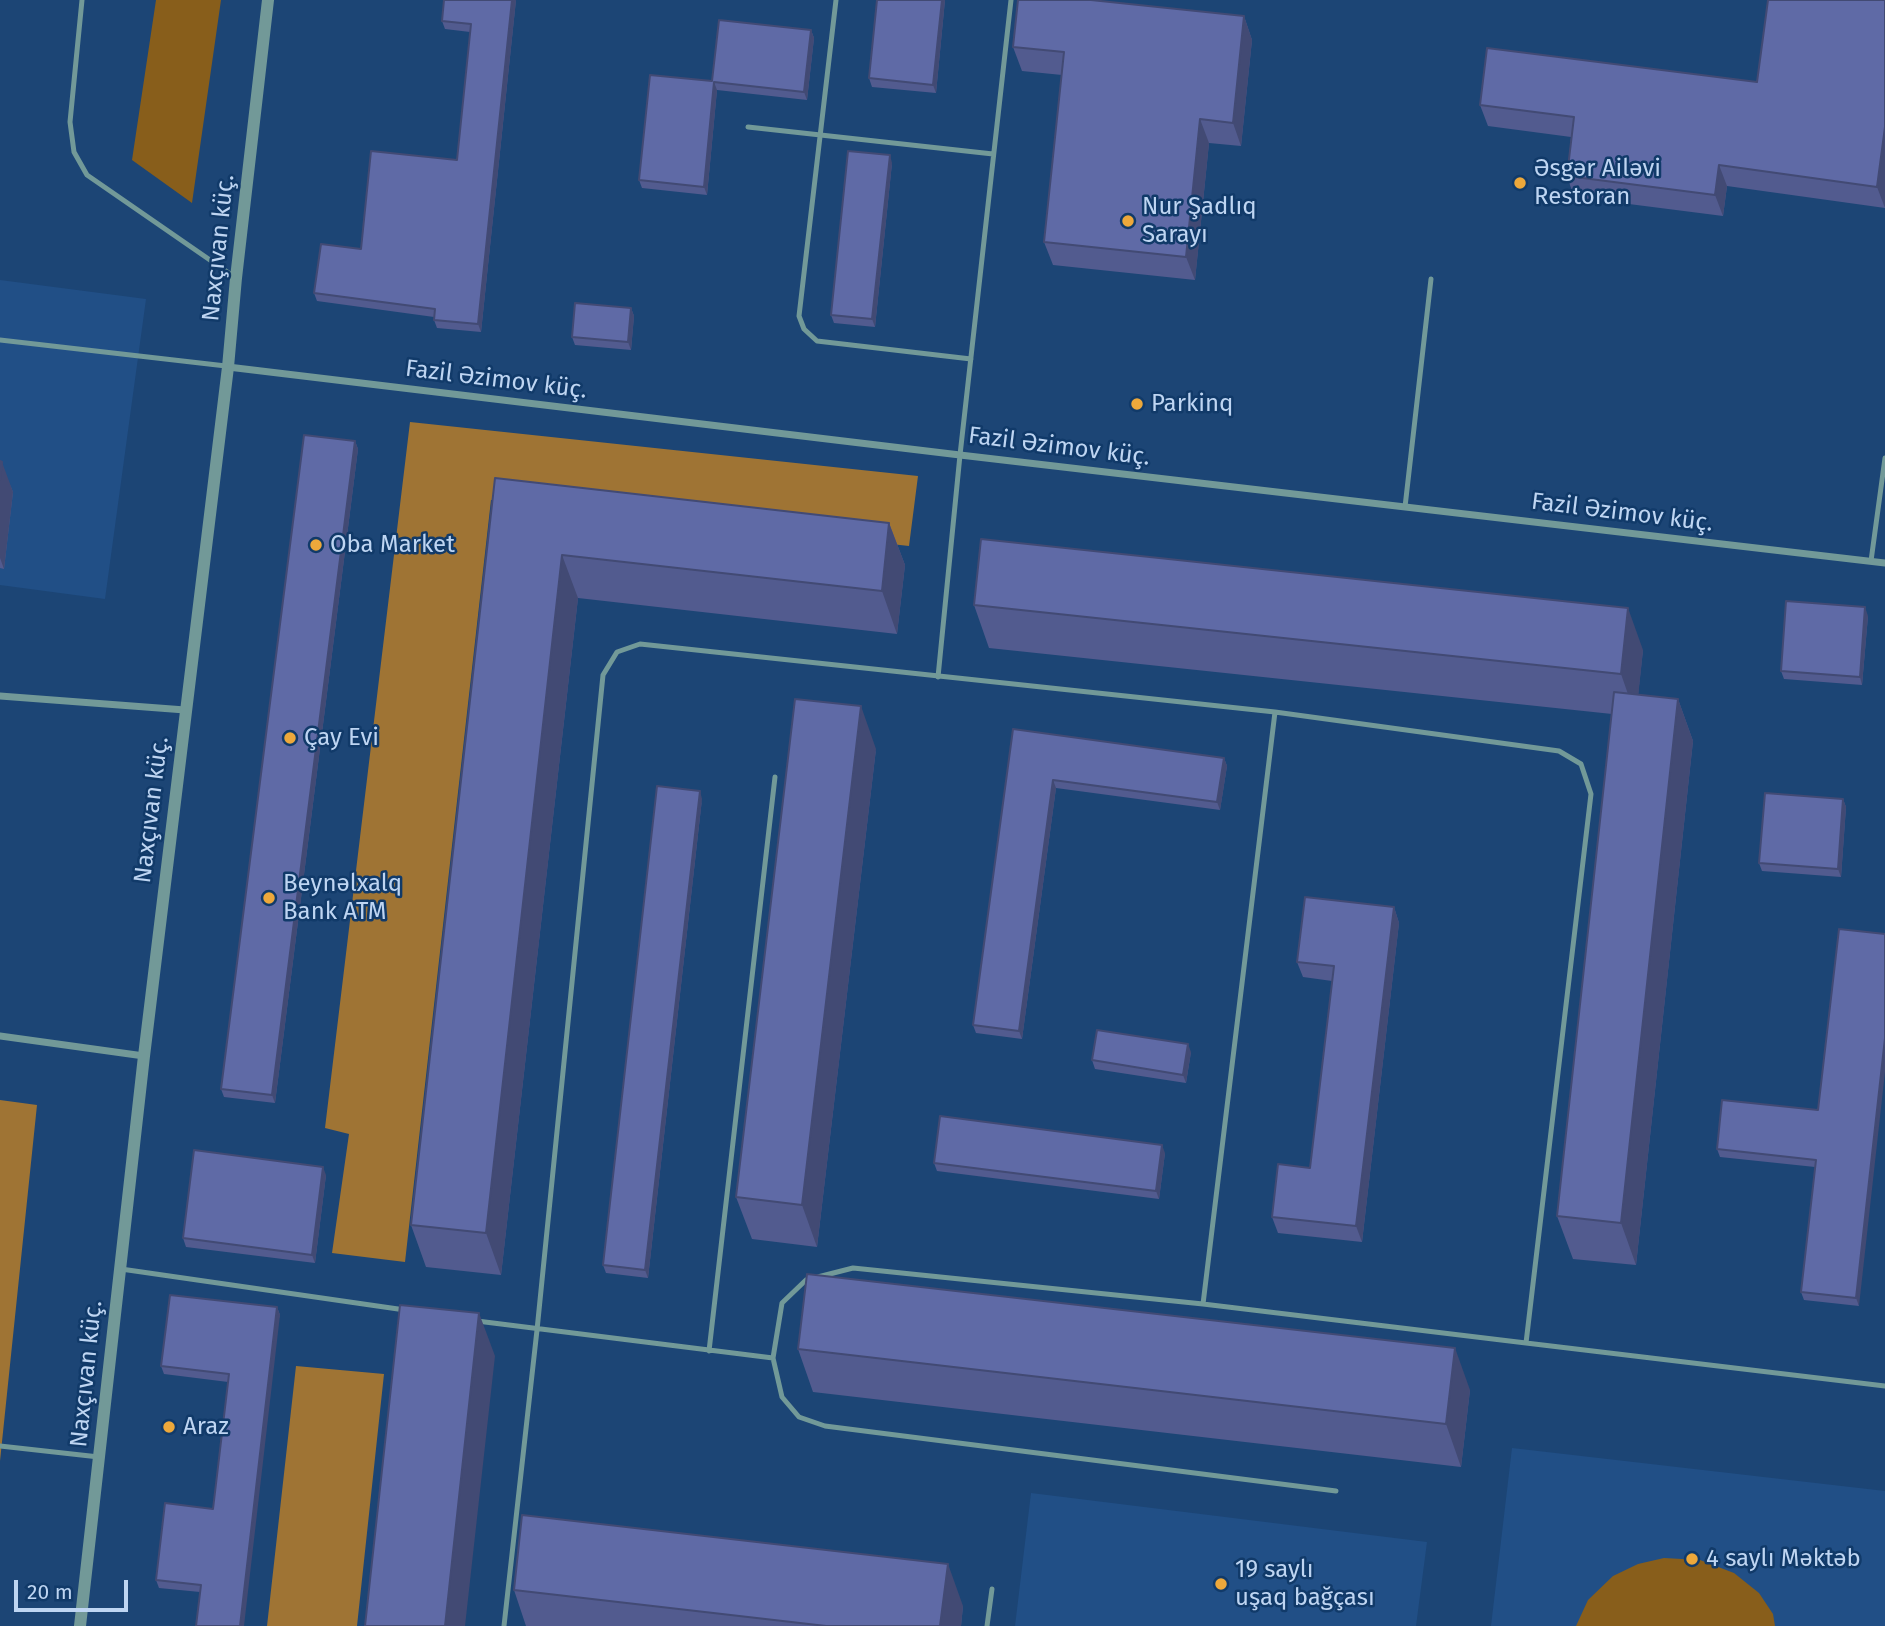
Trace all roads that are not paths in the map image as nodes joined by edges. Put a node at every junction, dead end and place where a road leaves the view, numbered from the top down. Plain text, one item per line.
1 (82, 0) edge
2 (268, 0) edge
3 (836, 0) edge
4 (1011, 0) edge
5 (748, 127) dead end
6 (820, 134) junction
7 (993, 154) junction
8 (236, 278) junction
9 (1432, 279) dead end
10 (0, 340) edge
11 (971, 359) junction
12 (228, 367) junction
13 (960, 455) junction
14 (1885, 458) edge
15 (1405, 507) junction
16 (1871, 561) junction
17 (1885, 563) edge
18 (938, 677) junction
19 (0, 696) edge
20 (185, 710) junction
21 (1275, 712) junction
22 (775, 777) dead end
23 (0, 1036) edge
24 (144, 1056) junction
25 (120, 1269) junction
26 (1203, 1304) junction
27 (416, 1312) edge
28 (470, 1320) edge
29 (537, 1329) junction
30 (1526, 1343) junction
31 (709, 1351) junction
32 (773, 1358) junction
33 (1885, 1386) edge
34 (0, 1446) edge
35 (99, 1457) junction
36 (1336, 1491) dead end
37 (992, 1589) dead end
38 (80, 1626) edge
39 (504, 1626) edge
40 (987, 1626) edge

1 - 8 lane
2 - 8 street, Naxçıvan küç.
3 - 6 lane
4 - 7 lane
5 - 6 lane
6 - 7 lane
6 - 11 lane
7 - 11 lane
8 - 12 street, Naxçıvan küç.
9 - 15 lane
10 - 12 lane
11 - 13 lane
12 - 13 street, Fazil Əzimov küç.
12 - 20 street, Naxçıvan küç.
13 - 15 street, Fazil Əzimov küç.
13 - 18 lane
14 - 16 lane
15 - 16 street, Fazil Əzimov küç.
16 - 17 street, Fazil Əzimov küç.
18 - 21 lane
18 - 29 lane
19 - 20 street
20 - 24 street, Naxçıvan küç.
21 - 26 lane
21 - 30 lane
22 - 31 lane
23 - 24 street
24 - 25 street, Naxçıvan küç.
25 - 27 lane
25 - 35 street, Naxçıvan küç.
26 - 30 lane
26 - 32 lane
28 - 29 lane
29 - 31 lane
29 - 39 lane
30 - 33 lane
31 - 32 lane
32 - 36 lane
34 - 35 lane
35 - 38 street, Naxçıvan küç.
37 - 40 lane

